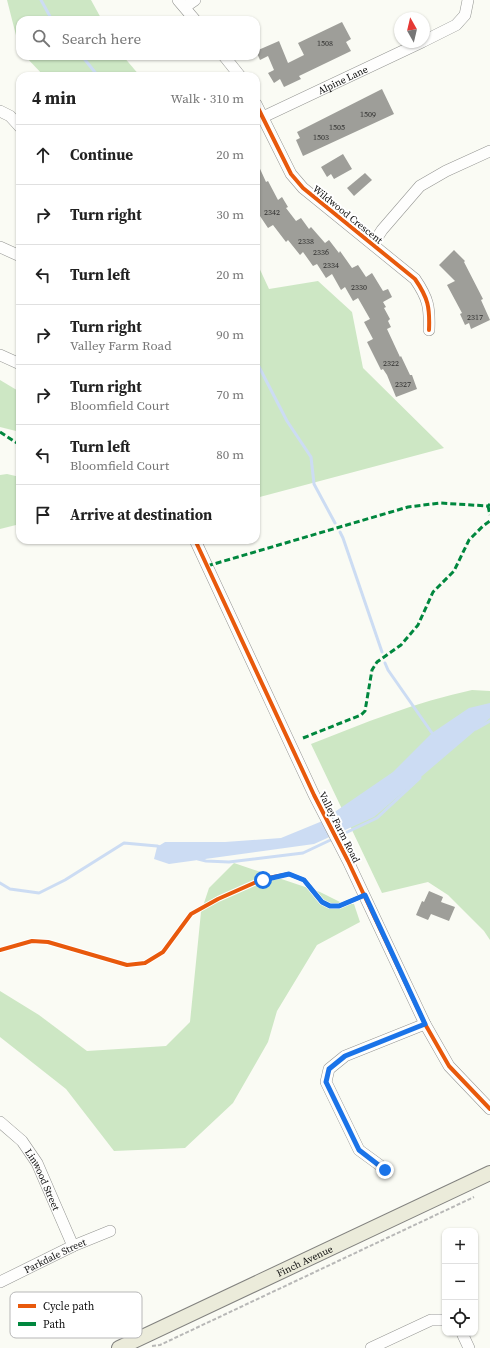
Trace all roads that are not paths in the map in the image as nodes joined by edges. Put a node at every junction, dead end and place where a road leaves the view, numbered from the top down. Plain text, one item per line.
1 (195, 0) edge
2 (468, 0) edge
3 (182, 4) edge
4 (192, 16) edge
5 (430, 38) edge
6 (410, 48) edge
7 (227, 60) edge
8 (237, 72) edge
9 (0, 111) edge
10 (260, 111) edge
11 (263, 117) junction
12 (16, 123) edge
13 (490, 152) edge
14 (373, 244) junction
15 (0, 248) edge
16 (16, 254) edge
17 (429, 330) dead end
18 (0, 355) edge
19 (16, 362) edge
20 (197, 544) edge
21 (425, 1024) junction
22 (490, 1109) edge
23 (0, 1122) edge
24 (385, 1170) dead end
25 (490, 1173) edge
26 (110, 1231) dead end
27 (73, 1246) junction
28 (0, 1282) edge
29 (442, 1320) edge
30 (463, 1336) edge
31 (141, 1338) edge
32 (142, 1338) edge
33 (119, 1348) edge
34 (371, 1348) edge
35 (469, 1348) edge

1 - 3 street
2 - 5 street, Alpine Lane
3 - 4 street
6 - 11 street, Alpine Lane
7 - 8 street
9 - 12 street
10 - 11 street, Wildwood Crescent
11 - 14 street, Wildwood Crescent
13 - 14 street, Wildwood Crescent
14 - 17 street, Wildwood Crescent
15 - 16 street
18 - 19 street
20 - 21 street, Valley Farm Road
21 - 22 street, Valley Farm Road
21 - 24 street
23 - 27 street, Linwood Street
25 - 32 main road, Finch Avenue
26 - 27 street, Parkdale Street
27 - 28 street, Parkdale Street
29 - 34 street
30 - 35 street
31 - 33 main road, Finch Avenue

